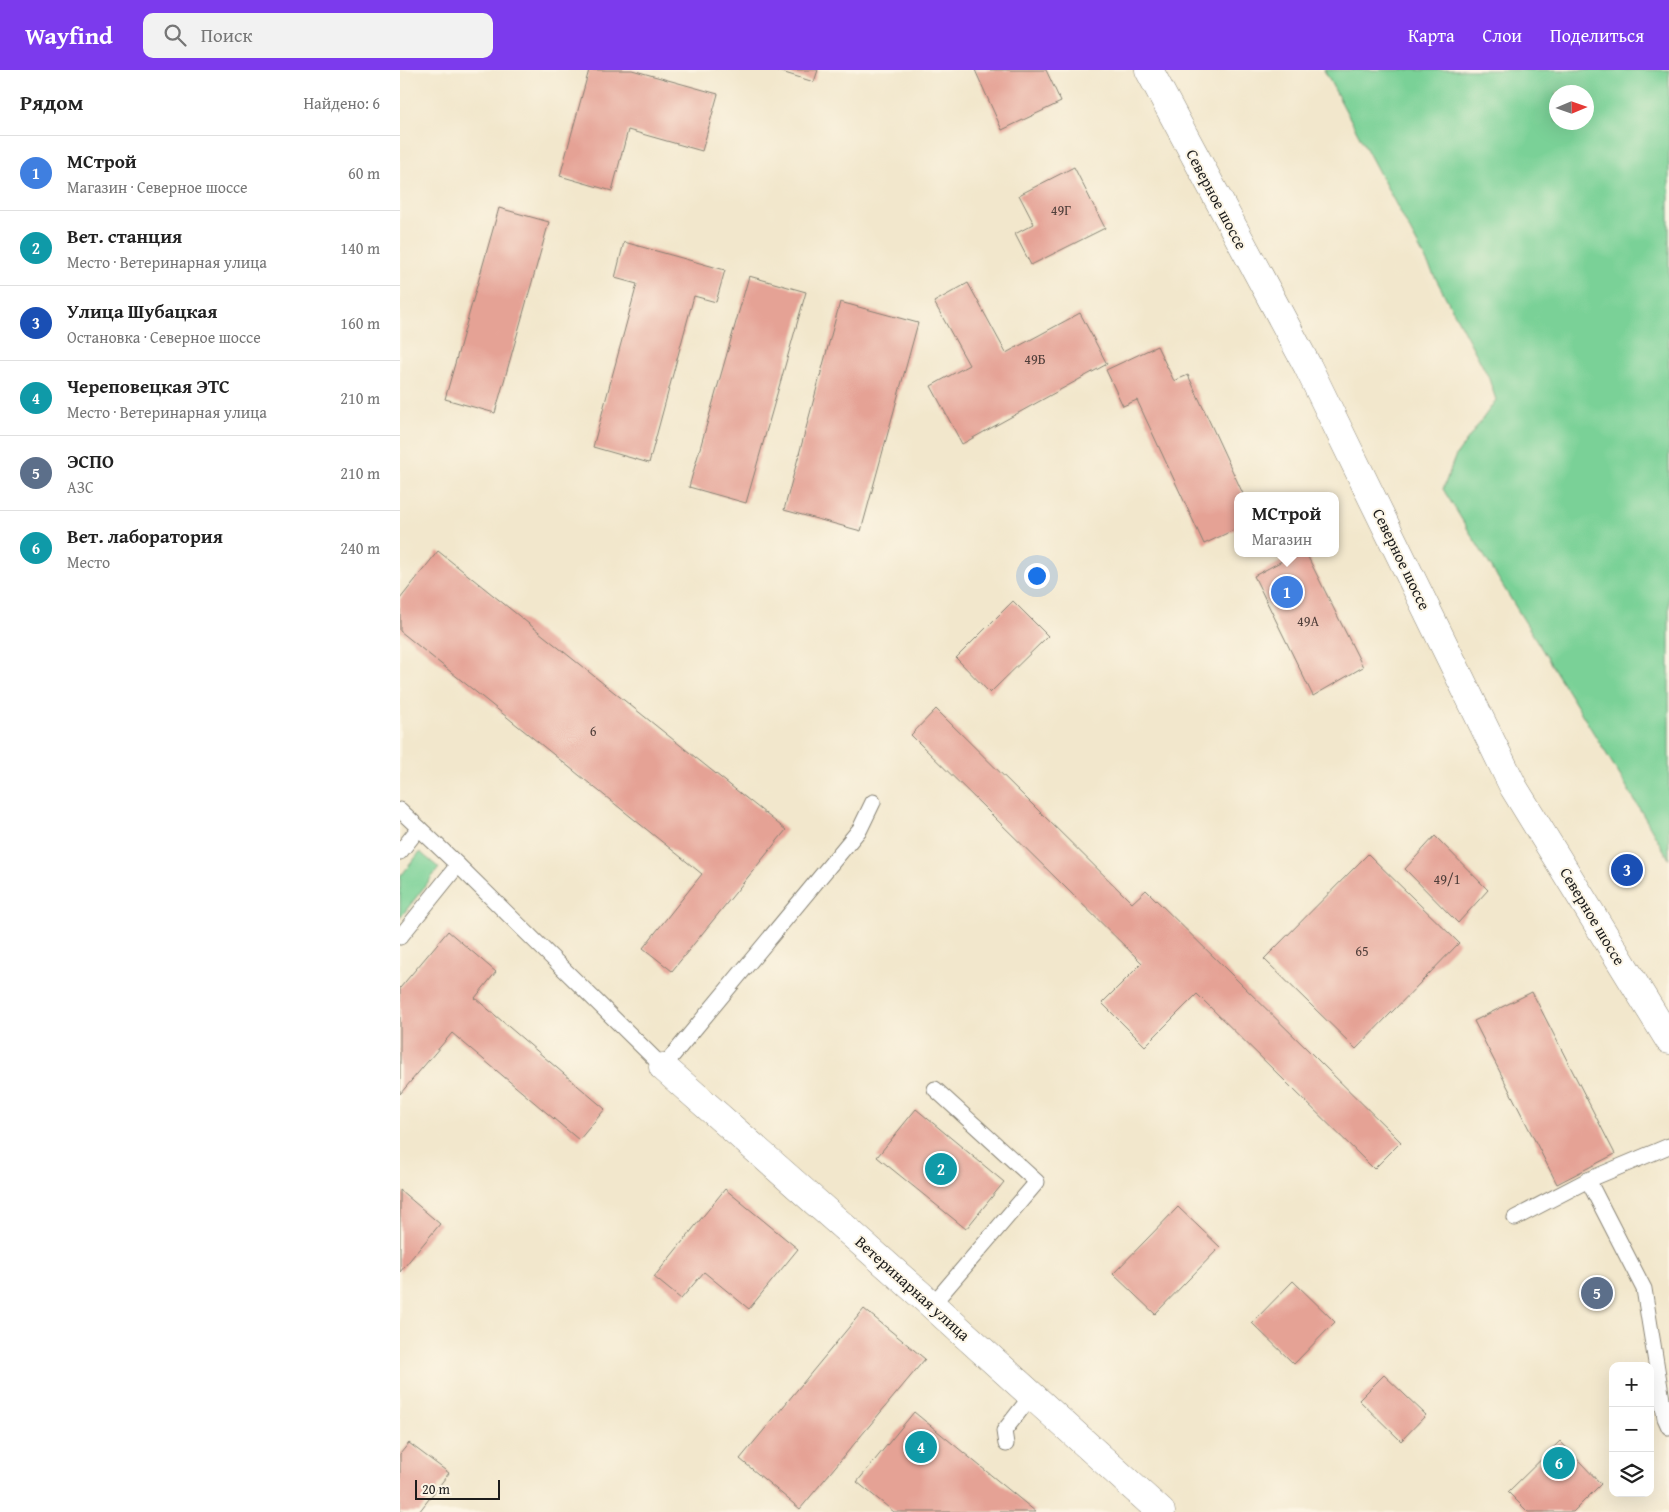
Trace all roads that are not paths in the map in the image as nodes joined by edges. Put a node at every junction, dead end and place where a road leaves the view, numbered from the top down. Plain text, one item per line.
1 (1149, 70) edge
2 (873, 802) dead end
3 (400, 810) edge
4 (419, 828) junction
5 (400, 852) edge
6 (458, 865) junction
7 (400, 937) edge
8 (1669, 1040) edge
9 (663, 1067) junction
10 (935, 1089) dead end
11 (1669, 1146) edge
12 (1588, 1180) junction
13 (1515, 1218) dead end
14 (932, 1305) junction
15 (1032, 1395) junction
16 (1669, 1427) edge
17 (1006, 1444) dead end
18 (1161, 1512) edge

1 - 8 main road, Северное шоссе
2 - 9 lane
3 - 4 lane
4 - 5 lane
4 - 6 lane
6 - 7 lane
6 - 9 lane
9 - 14 main road, Ветеринарная улица
10 - 14 lane
11 - 12 lane
12 - 13 lane
12 - 16 lane
14 - 15 main road, Ветеринарная улица
15 - 17 lane
15 - 18 main road, Ветеринарная улица

